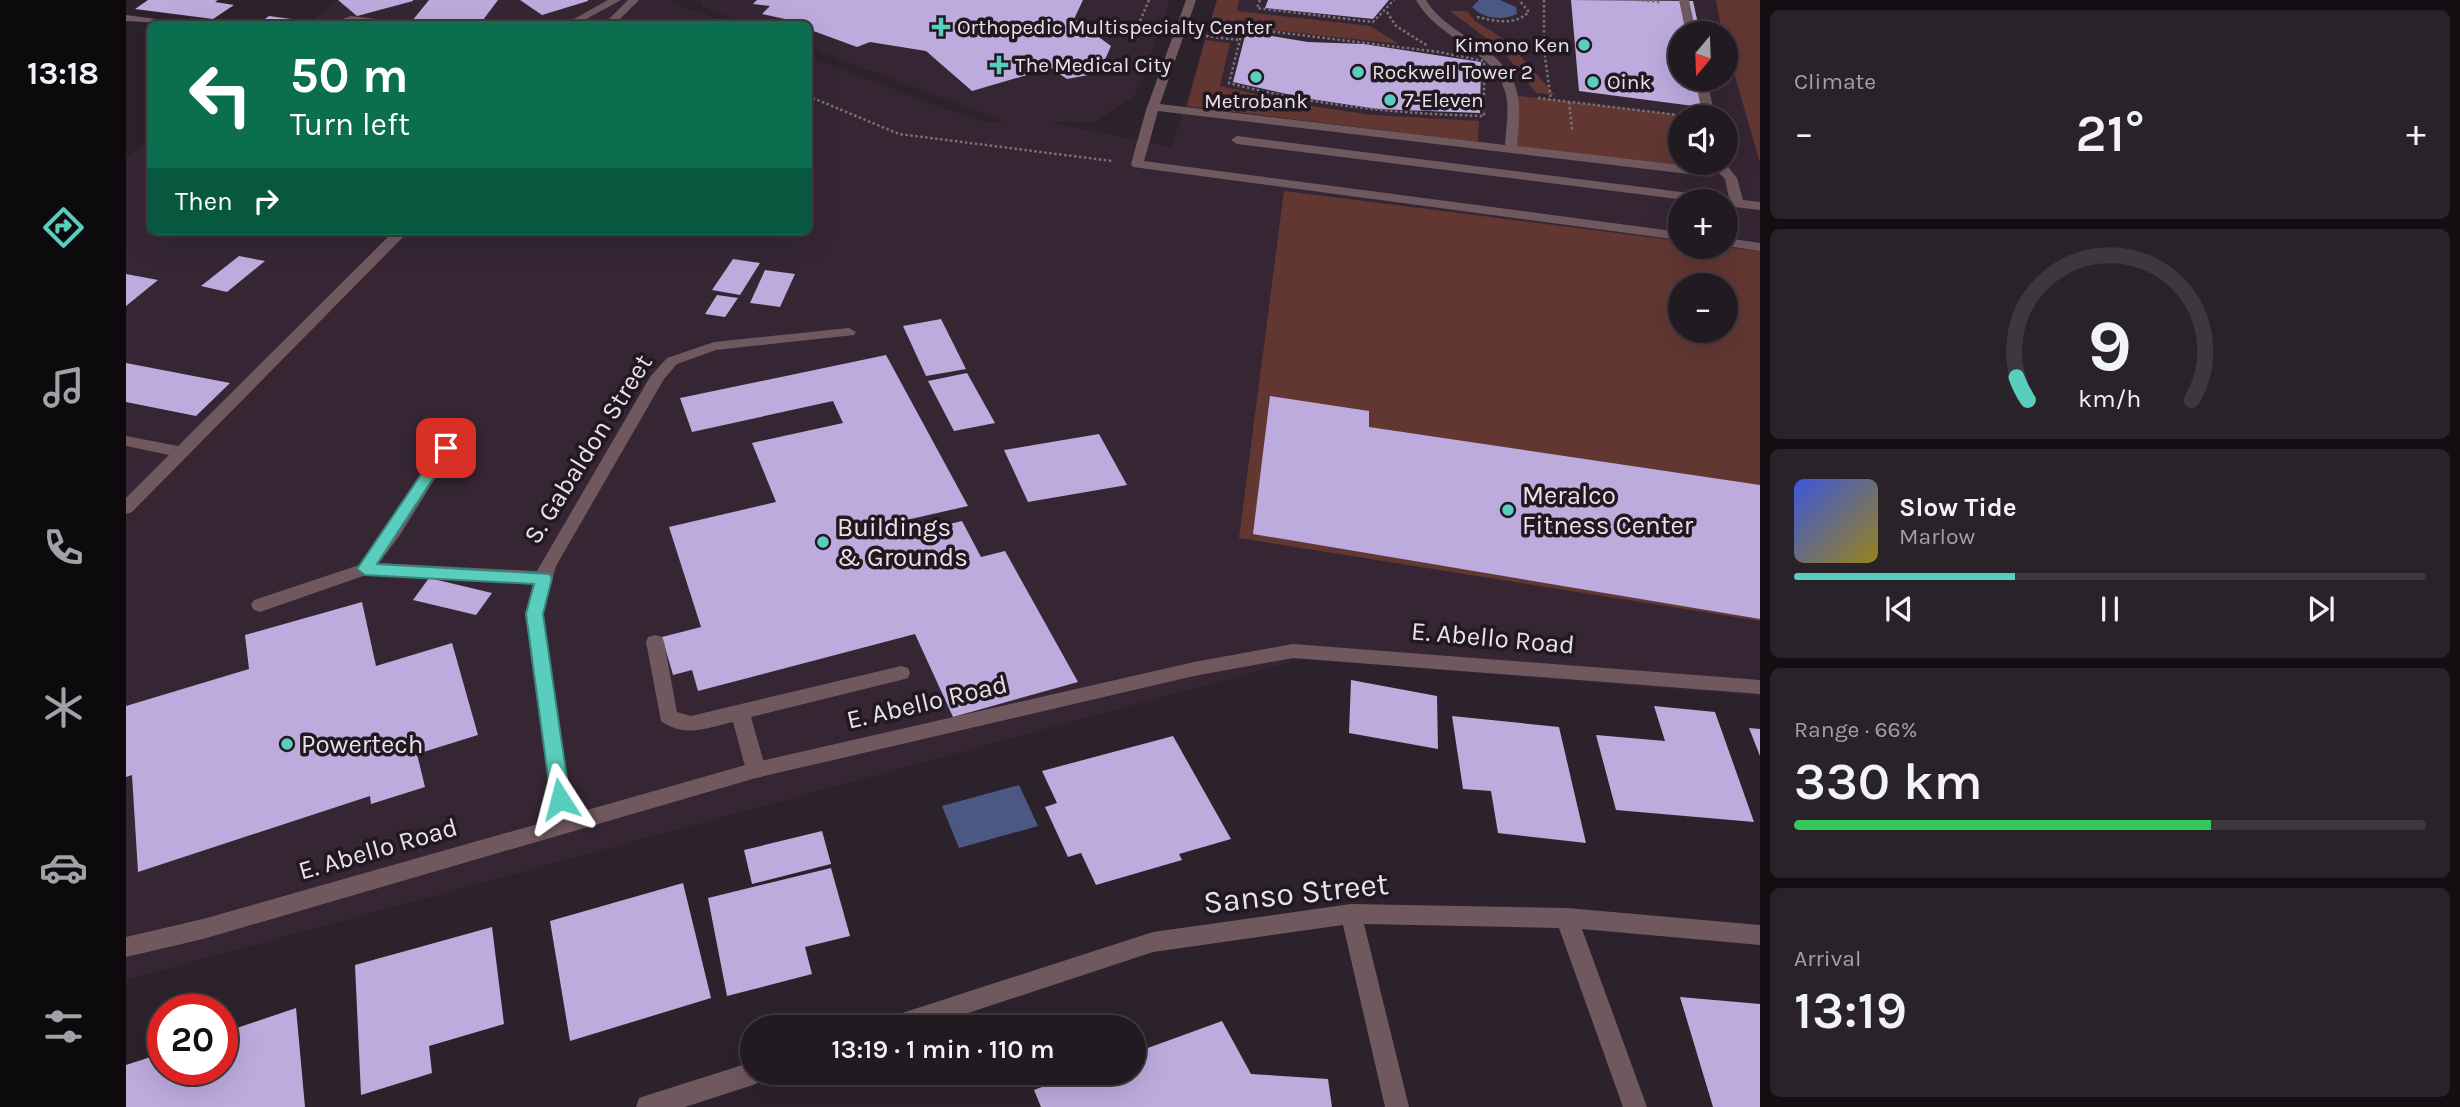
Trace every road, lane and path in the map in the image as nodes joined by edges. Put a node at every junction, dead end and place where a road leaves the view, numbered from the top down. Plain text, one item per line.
1 (616, 0) edge
2 (634, 0) edge
3 (1191, 0) edge
4 (1260, 0) edge
5 (1394, 0) edge
6 (1420, 0) edge
7 (1518, 0) edge
8 (1544, 0) edge
9 (1684, 0) edge
10 (1387, 12) junction
11 (126, 18) edge
12 (1489, 20) dead end
13 (148, 21) edge
14 (344, 21) edge
15 (367, 21) edge
16 (576, 21) edge
17 (612, 21) edge
18 (1688, 21) edge
19 (1180, 33) junction
20 (1238, 40) junction
21 (1439, 52) junction
22 (812, 98) edge
23 (1569, 102) junction
24 (1153, 107) junction
25 (1668, 114) edge
26 (1586, 131) dead end
27 (1237, 140) dead end
28 (1511, 150) junction
29 (1137, 164) junction
30 (1668, 169) edge
31 (1668, 194) edge
32 (1738, 203) edge
33 (1760, 206) edge
34 (1668, 234) edge
35 (398, 235) edge
36 (1738, 244) edge
37 (1760, 247) edge
38 (849, 332) dead end
39 (126, 441) edge
40 (446, 448) dead end
41 (181, 452) junction
42 (126, 508) edge
43 (365, 569) junction
44 (544, 578) junction
45 (260, 605) dead end
46 (654, 642) dead end
47 (901, 673) dead end
48 (1760, 687) edge
49 (740, 713) junction
50 (756, 770) junction
51 (564, 824) junction
52 (1351, 914) junction
53 (1567, 918) junction
54 (1760, 935) edge
55 (126, 947) edge
56 (930, 1015) edge
57 (740, 1077) edge
58 (648, 1107) edge
59 (1397, 1107) edge
60 (1635, 1107) edge

1 - 16 street
2 - 17 street
3 - 19 street
4 - 10 path
5 - 10 path
6 - 28 street
7 - 12 path
8 - 23 path
9 - 18 street
10 - 21 path
11 - 13 street
14 - 15 street
19 - 20 path
19 - 24 street
20 - 21 path
20 - 21 path
22 - 29 path
23 - 25 path
23 - 26 path
24 - 28 street
24 - 29 street
27 - 31 street
28 - 30 street
29 - 34 street
32 - 33 street
35 - 41 street
36 - 37 street
38 - 44 street, S. Gabaldon Street
39 - 41 street
40 - 43 street
41 - 42 street
43 - 44 street
43 - 45 street
44 - 51 street, S. Gabaldon Street
46 - 49 street
47 - 49 street
48 - 50 street, E. Abello Road
49 - 50 street
50 - 51 street, E. Abello Road
51 - 55 street, E. Abello Road
52 - 53 street, Sanso Street
52 - 56 street, Sanso Street
52 - 59 street
53 - 54 street, Sanso Street
53 - 60 street
57 - 58 street

